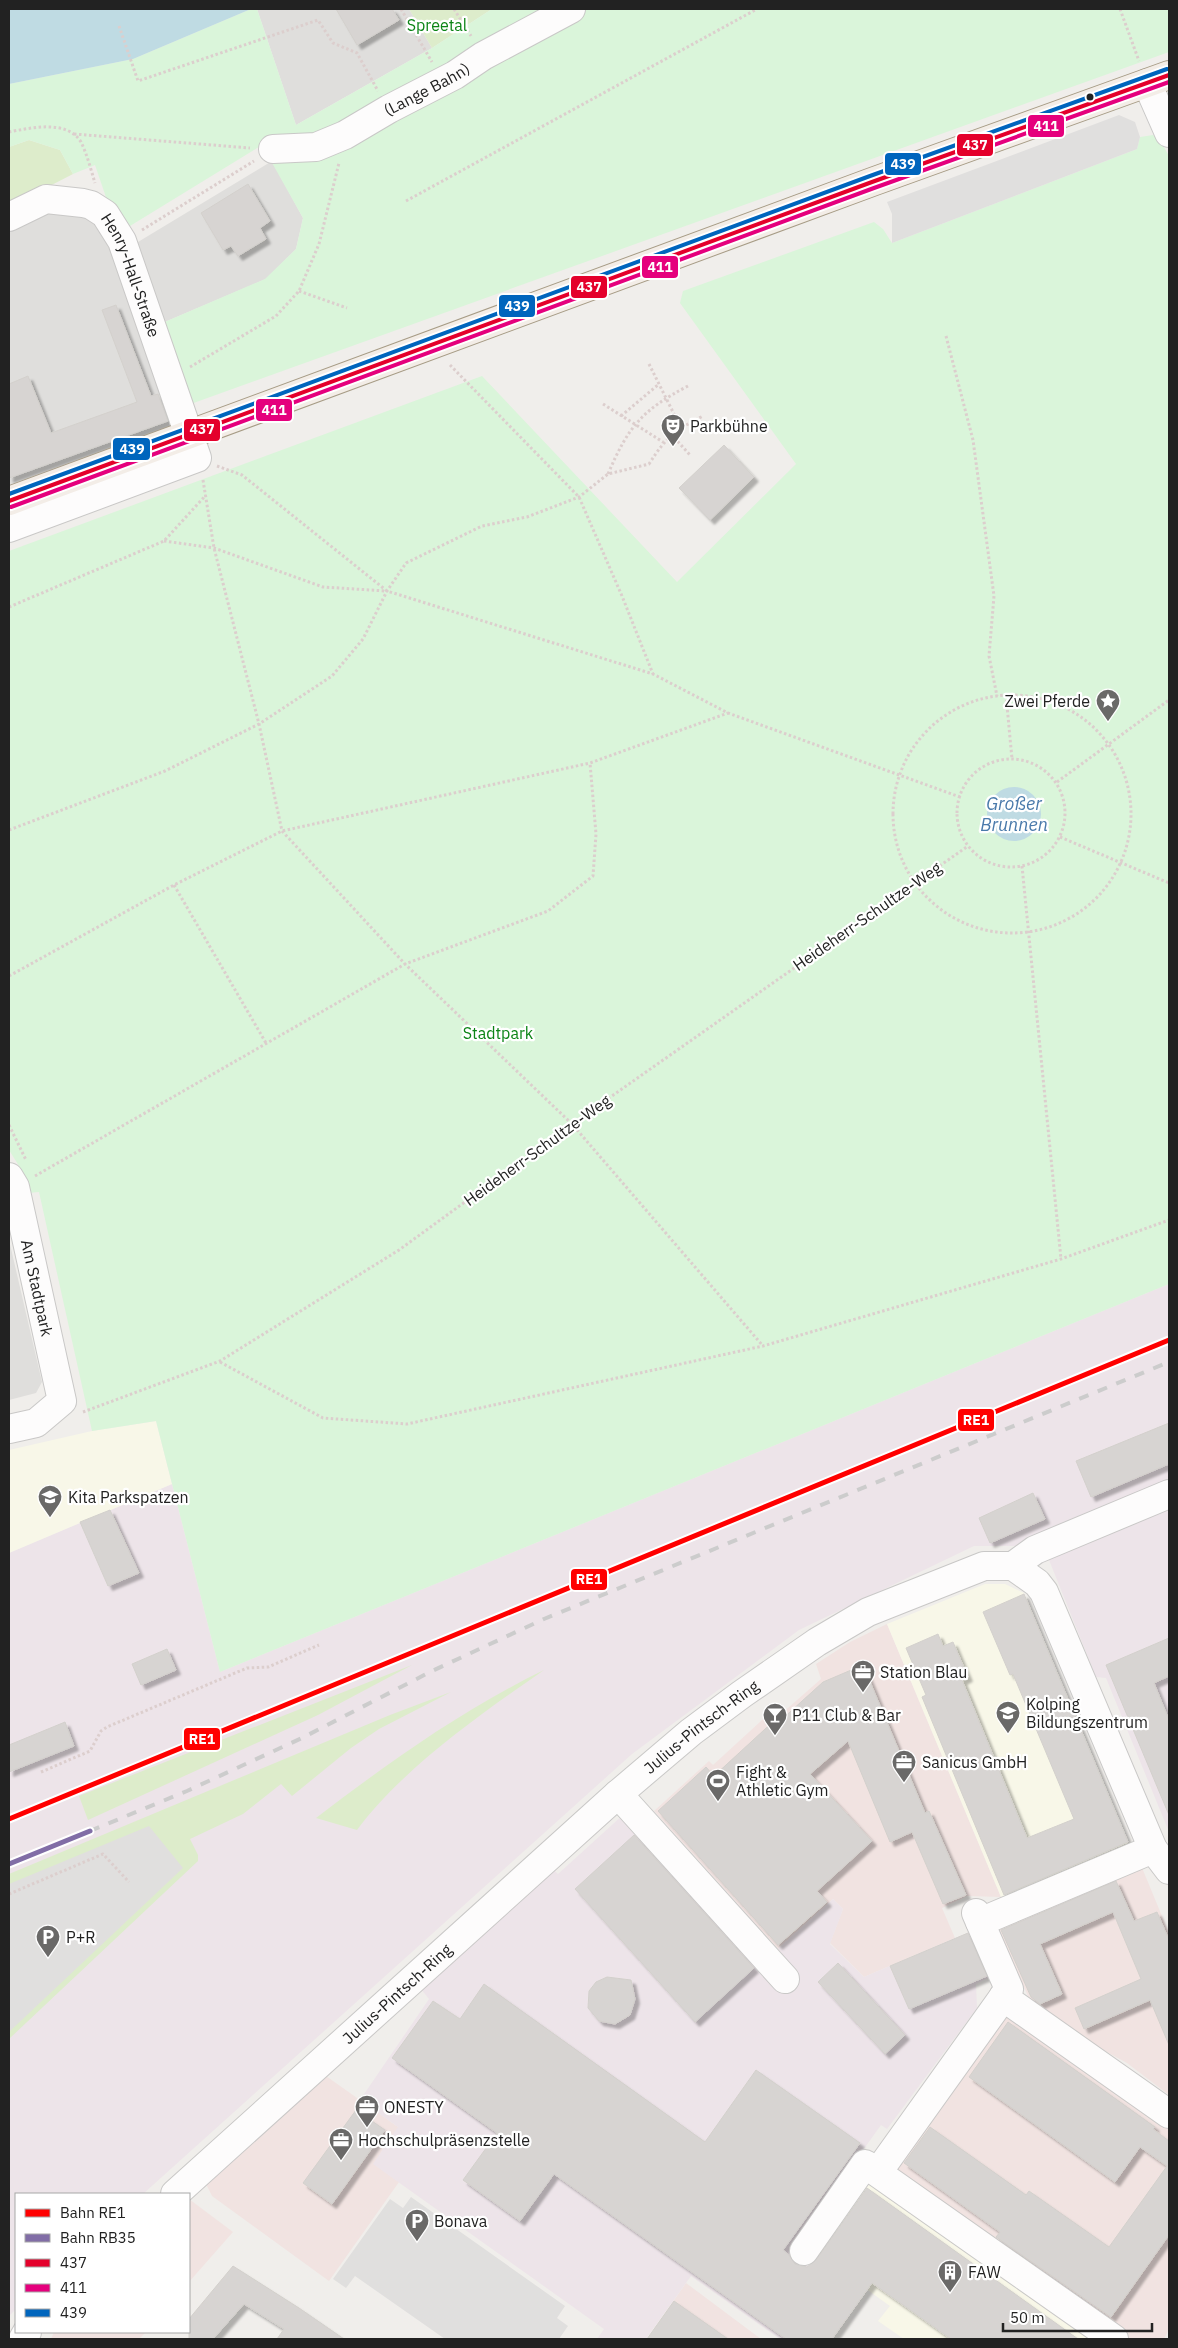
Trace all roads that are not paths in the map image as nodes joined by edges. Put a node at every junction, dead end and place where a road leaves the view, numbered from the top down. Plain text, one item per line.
1 (571, 9) edge
2 (1158, 79) edge
3 (1169, 133) edge
4 (274, 150) road end
5 (9, 217) edge
6 (193, 446) junction
7 (9, 501) edge
8 (9, 528) edge
9 (20, 1180) edge
10 (9, 1429) edge
11 (1169, 1494) edge
12 (1013, 1566) junction
13 (618, 1794) junction
14 (1153, 1849) junction
15 (1169, 1870) edge
16 (1169, 1884) edge
17 (1169, 1892) edge
18 (785, 1979) dead end
19 (1003, 1997) junction
20 (1169, 2114) edge
21 (878, 2172) junction
22 (176, 2193) edge
23 (804, 2250) dead end
24 (1114, 2339) edge

1 - 4 street, (Lange Bahn)
2 - 3 street
2 - 6 main road
5 - 6 street, Henry-Hall-Straße
6 - 7 main road
6 - 8 street
9 - 10 street, Am Stadtpark
11 - 12 street
12 - 13 street, Julius-Pintsch-Ring
12 - 14 street
13 - 18 street
13 - 22 street, Julius-Pintsch-Ring
14 - 15 street
14 - 19 street
16 - 17 street
19 - 20 street
19 - 21 street
21 - 23 street
21 - 24 street

